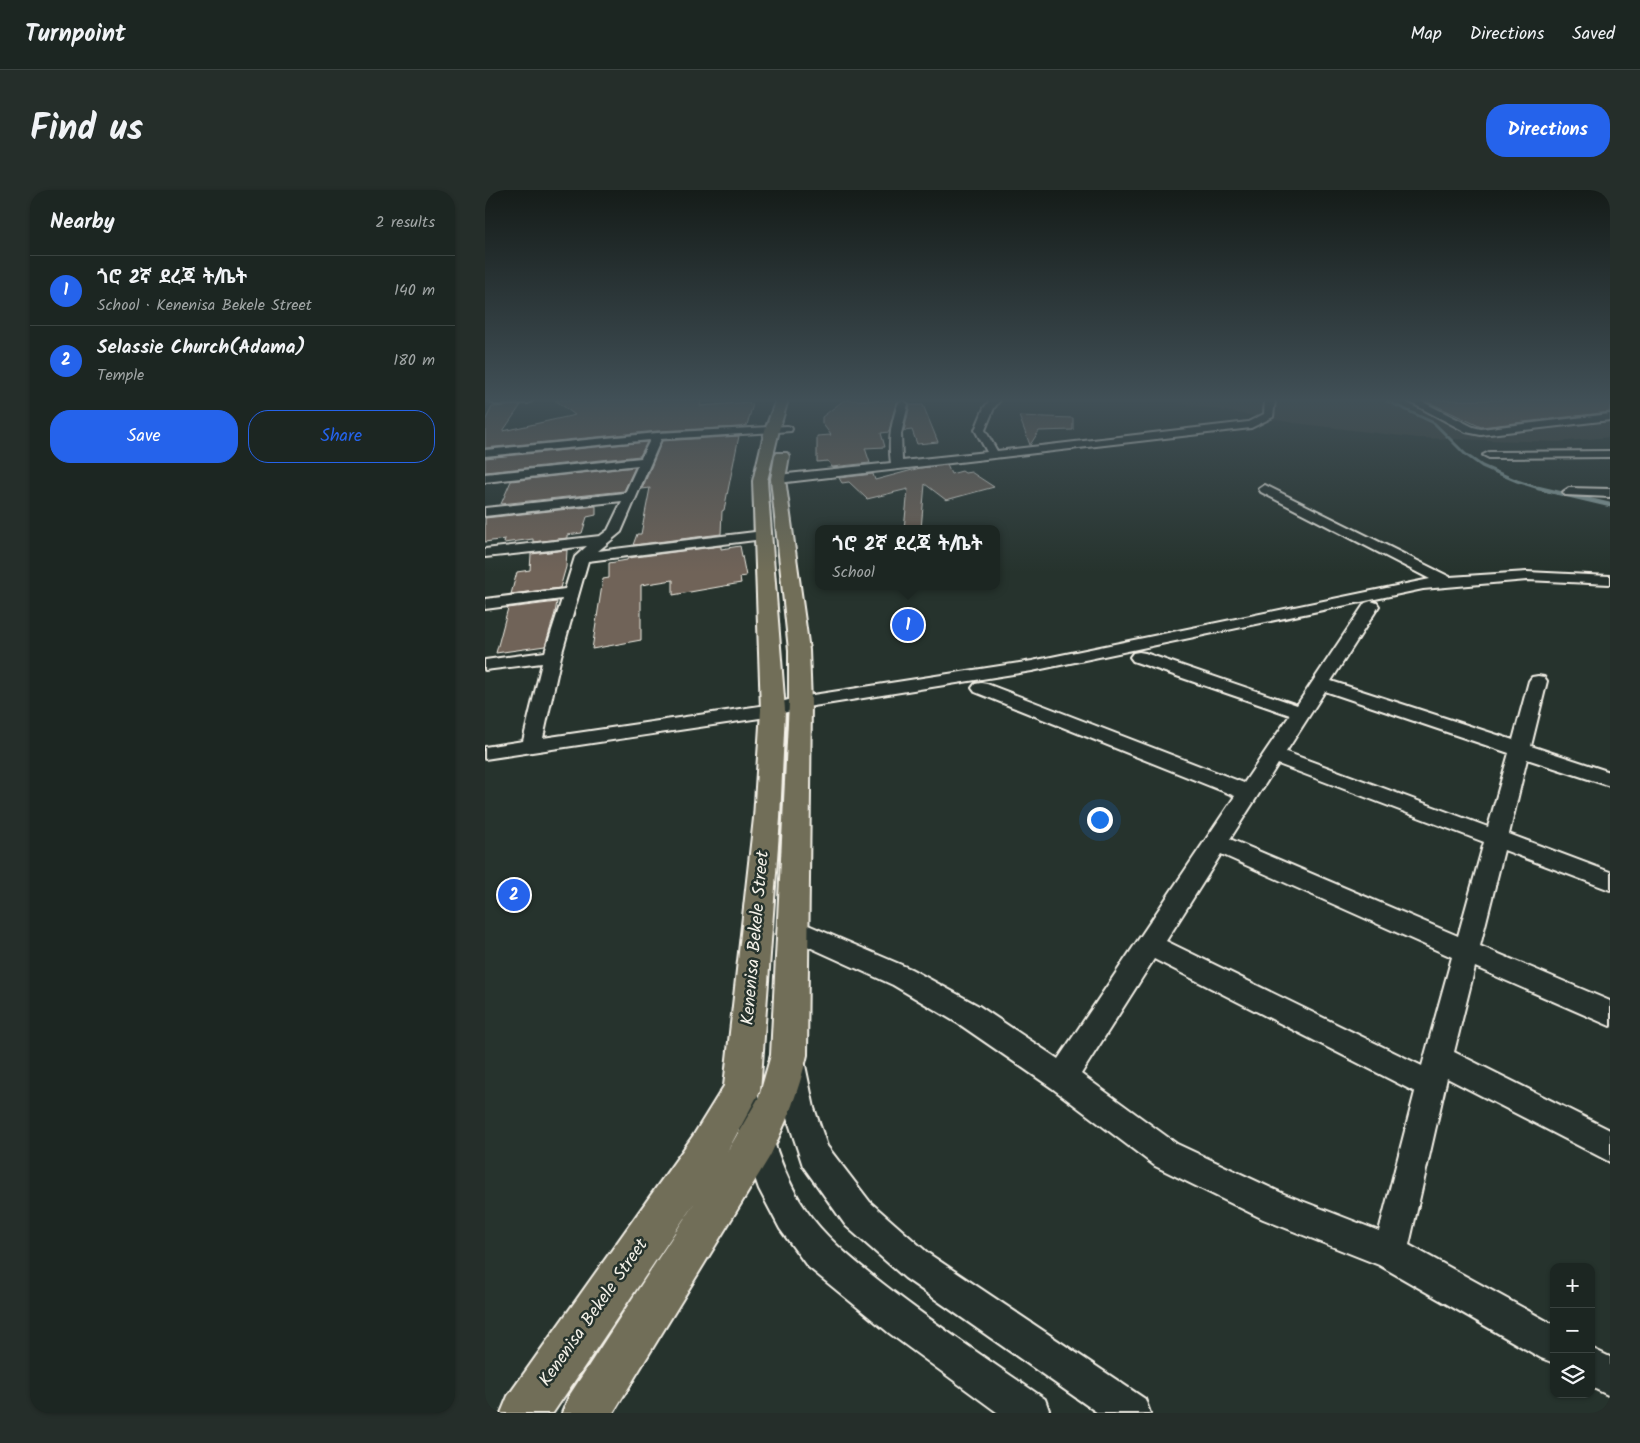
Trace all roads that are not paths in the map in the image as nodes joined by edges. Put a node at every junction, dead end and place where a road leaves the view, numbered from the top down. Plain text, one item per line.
1 (649, 457) edge
2 (769, 457) edge
3 (778, 457) edge
4 (896, 457) edge
5 (960, 457) edge
6 (647, 461) junction
7 (897, 465) junction
8 (485, 478) edge
9 (778, 480) junction
10 (1265, 489) dead end
11 (1569, 492) dead end
12 (1610, 493) edge
13 (630, 496) junction
14 (485, 512) edge
15 (763, 535) junction
16 (607, 539) junction
17 (485, 553) edge
18 (582, 557) junction
19 (1610, 580) edge
20 (1445, 581) junction
21 (1610, 590) edge
22 (1460, 592) junction
23 (572, 593) junction
24 (485, 604) edge
25 (1371, 606) junction
26 (552, 656) junction
27 (1139, 657) junction
28 (485, 666) edge
29 (1538, 681) dead end
30 (1321, 684) junction
31 (981, 688) junction
32 (790, 708) junction
33 (1302, 713) junction
34 (532, 744) junction
35 (1520, 749) junction
36 (485, 753) edge
37 (1274, 755) junction
38 (1610, 779) edge
39 (1249, 793) junction
40 (1496, 839) junction
41 (1217, 843) junction
42 (1610, 881) edge
43 (793, 929) junction
44 (1150, 945) junction
45 (1466, 952) junction
46 (1610, 1014) edge
47 (789, 1055) junction
48 (1434, 1072) junction
49 (1062, 1078) junction
50 (742, 1091) junction
51 (755, 1142) junction
52 (1610, 1146) edge
53 (1389, 1253) junction
54 (1550, 1344) edge
55 (1595, 1369) edge
56 (1610, 1377) edge
57 (525, 1413) edge
58 (587, 1413) edge
59 (1031, 1413) edge
60 (1131, 1413) edge

1 - 6 street
2 - 15 main road, Kenenisa Bekele Street
3 - 9 main road, Kenenisa Bekele Street
4 - 7 street
5 - 7 street
6 - 8 street
6 - 13 street
7 - 9 street
9 - 32 main road, Kenenisa Bekele Street
10 - 20 street
11 - 12 street
13 - 14 street
13 - 16 street
15 - 18 street
15 - 32 main road, Kenenisa Bekele Street
16 - 17 street
16 - 18 street
18 - 23 street
19 - 20 street
20 - 22 street
20 - 32 street
21 - 22 street
22 - 25 street
23 - 24 street
23 - 26 street
25 - 27 street
25 - 30 street
26 - 28 street
26 - 34 street
27 - 31 street
27 - 33 street
29 - 35 street
30 - 33 street
30 - 35 street
31 - 32 street
31 - 39 street
32 - 34 street
32 - 43 main road
32 - 50 main road, Kenenisa Bekele Street
33 - 37 street
34 - 36 street
35 - 38 street
35 - 40 street
37 - 39 street
37 - 40 street
39 - 41 street
40 - 42 street
40 - 45 street
41 - 44 street
41 - 45 street
43 - 47 main road
43 - 49 street
44 - 48 street
44 - 49 street
45 - 46 street
45 - 48 street
47 - 51 main road
47 - 60 street
48 - 52 street
48 - 53 street
49 - 53 street
50 - 51 street
50 - 57 main road, Kenenisa Bekele Street
51 - 58 main road
51 - 59 street
53 - 54 street
55 - 56 street

